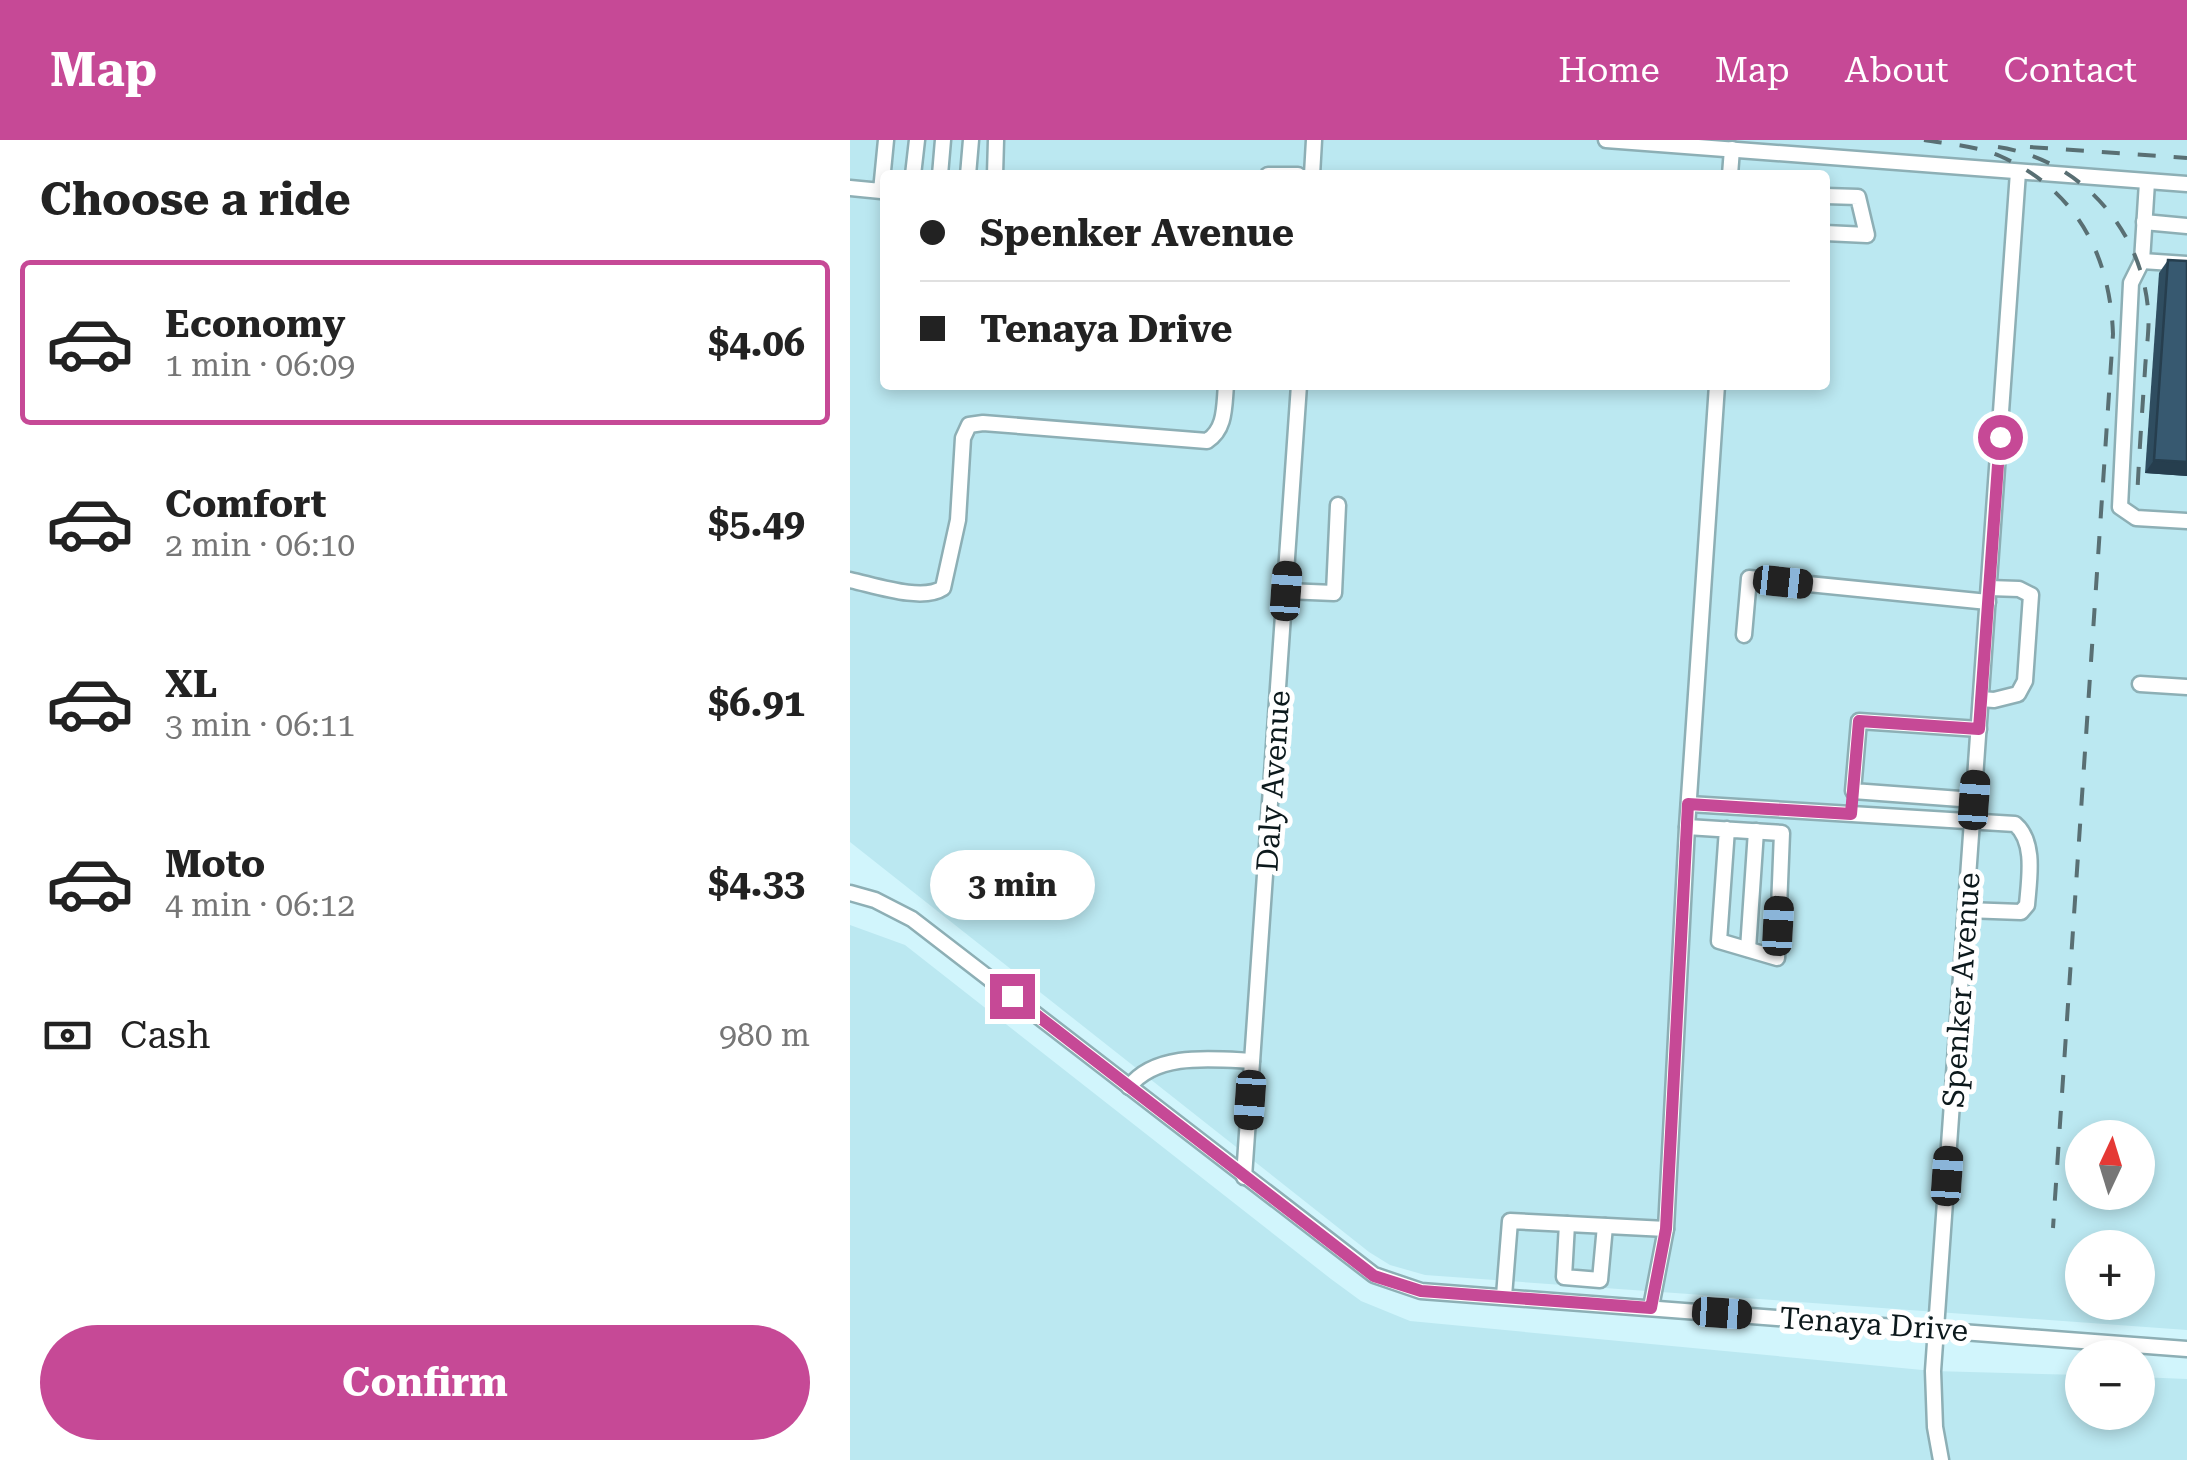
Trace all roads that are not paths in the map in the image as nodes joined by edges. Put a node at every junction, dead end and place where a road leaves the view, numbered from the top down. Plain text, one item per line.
1 (886, 140) edge
2 (916, 140) edge
3 (943, 140) edge
4 (972, 140) edge
5 (996, 140) edge
6 (1314, 140) edge
7 (1606, 140) edge
8 (1732, 150) junction
9 (884, 170) edge
10 (914, 170) edge
11 (940, 170) edge
12 (969, 170) edge
13 (994, 170) edge
14 (1312, 170) edge
15 (1730, 170) edge
16 (2018, 172) junction
17 (2147, 182) junction
18 (2187, 184) edge
19 (850, 188) edge
20 (880, 190) edge
21 (1830, 196) edge
22 (2144, 222) junction
23 (2187, 226) edge
24 (1830, 232) edge
25 (2142, 262) junction
26 (2187, 264) edge
27 (1226, 390) edge
28 (1299, 390) edge
29 (1717, 390) edge
30 (1338, 505) dead end
31 (2187, 521) edge
32 (850, 580) edge
33 (1286, 591) junction
34 (1988, 595) junction
35 (1744, 635) dead end
36 (2140, 684) dead end
37 (2187, 686) edge
38 (1981, 700) junction
39 (1979, 729) junction
40 (1853, 790) junction
41 (1974, 800) junction
42 (1688, 804) junction
43 (1851, 814) junction
44 (1972, 822) junction
45 (1687, 827) junction
46 (1727, 830) junction
47 (1756, 831) junction
48 (850, 893) edge
49 (1966, 910) junction
50 (1748, 949) junction
51 (1252, 1061) junction
52 (1129, 1087) junction
53 (1244, 1177) junction
54 (1567, 1224) junction
55 (1604, 1226) junction
56 (1666, 1229) junction
57 (1504, 1296) junction
58 (1651, 1308) junction
59 (1936, 1329) junction
60 (2187, 1349) edge
61 (1941, 1460) edge

1 - 9 street
2 - 10 street
3 - 11 street
4 - 12 street
5 - 13 street
6 - 14 street
7 - 8 street
8 - 15 street
8 - 16 street
16 - 17 street
16 - 34 street, Spenker Avenue
17 - 18 street
17 - 22 street
19 - 20 street
21 - 24 street
22 - 23 street
22 - 25 street
25 - 26 street
25 - 31 street
27 - 32 street
28 - 33 street, Daly Avenue
29 - 42 street
30 - 33 street
33 - 51 street, Daly Avenue
34 - 35 street
34 - 38 street, Spenker Avenue
34 - 38 street
36 - 37 street
38 - 39 street, Spenker Avenue
39 - 40 street
39 - 41 street, Spenker Avenue
40 - 41 street
40 - 43 street
41 - 44 street, Spenker Avenue
42 - 43 street
42 - 45 street
43 - 44 street
44 - 49 street, Spenker Avenue
44 - 49 street
45 - 46 street
45 - 56 street
46 - 47 street
46 - 50 street
47 - 50 street
47 - 50 street
48 - 52 street, Tenaya Drive
49 - 59 street, Spenker Avenue
51 - 52 street
51 - 53 street, Daly Avenue
52 - 53 street, Tenaya Drive
53 - 57 street, Tenaya Drive
54 - 55 street
54 - 55 street
54 - 57 street
55 - 56 street
56 - 58 street
57 - 58 street, Tenaya Drive
58 - 59 street, Tenaya Drive
59 - 60 street, Tenaya Drive
59 - 61 street, Spenker Avenue

